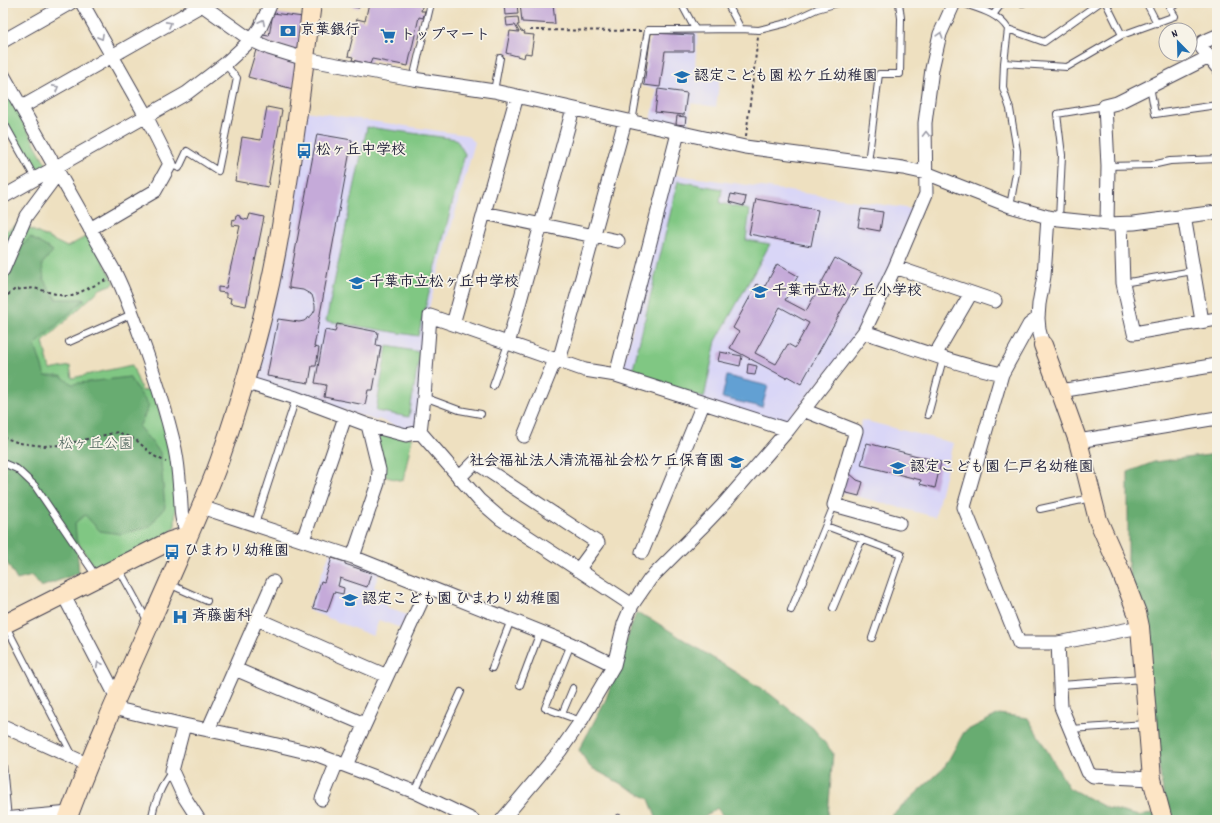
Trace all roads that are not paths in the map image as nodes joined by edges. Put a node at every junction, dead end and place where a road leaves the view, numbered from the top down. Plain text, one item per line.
1 (70, 3) edge
2 (82, 3) edge
3 (271, 3) edge
4 (312, 3) edge
5 (431, 3) edge
6 (681, 3) edge
7 (727, 3) edge
8 (838, 3) edge
9 (899, 3) edge
10 (954, 3) edge
11 (962, 3) edge
12 (1002, 3) edge
13 (1100, 3) edge
14 (1106, 3) edge
15 (1178, 3) edge
16 (199, 4) edge
17 (1146, 4) edge
18 (994, 15) junction
19 (1157, 23) junction
20 (695, 29) junction
21 (741, 29) junction
22 (1008, 29) junction
23 (1122, 35) junction
24 (1217, 36) edge
25 (251, 40) junction
26 (3, 41) edge
27 (112, 56) junction
28 (500, 58) dead end
29 (305, 59) junction
30 (1213, 62) edge
31 (225, 64) junction
32 (1004, 64) junction
33 (3, 75) edge
34 (413, 79) junction
35 (1150, 86) junction
36 (494, 91) junction
37 (518, 96) junction
38 (1217, 105) edge
39 (1105, 106) junction
40 (22, 107) junction
41 (573, 109) junction
42 (146, 116) junction
43 (3, 121) edge
44 (629, 122) junction
45 (678, 133) junction
46 (1217, 159) edge
47 (868, 163) junction
48 (170, 164) junction
49 (1108, 166) junction
50 (56, 170) junction
51 (926, 173) junction
52 (35, 178) junction
53 (3, 197) edge
54 (1010, 206) junction
55 (484, 212) junction
56 (1217, 212) edge
57 (1184, 216) junction
58 (1054, 218) junction
59 (1107, 224) junction
60 (1120, 224) junction
61 (541, 225) junction
62 (90, 229) junction
63 (594, 236) junction
64 (618, 241) dead end
65 (895, 267) junction
66 (3, 270) edge
67 (1192, 270) junction
68 (1123, 283) junction
69 (971, 293) junction
70 (995, 301) dead end
71 (132, 314) junction
72 (1038, 318) junction
73 (1217, 319) edge
74 (1202, 321) junction
75 (454, 324) junction
76 (864, 332) junction
77 (69, 342) dead end
78 (508, 344) junction
79 (1043, 345) joint
80 (939, 357) junction
81 (559, 361) junction
82 (1217, 365) edge
83 (1002, 374) junction
84 (616, 375) junction
85 (244, 382) junction
86 (492, 386) dead end
87 (1060, 390) junction
88 (424, 397) junction
89 (296, 398) junction
90 (703, 404) junction
91 (803, 410) junction
92 (481, 414) dead end
93 (928, 415) dead end
94 (345, 417) junction
95 (1217, 418) edge
96 (368, 425) junction
97 (788, 430) junction
98 (420, 432) junction
99 (524, 436) dead end
100 (1078, 441) junction
101 (3, 463) edge
102 (459, 478) junction
103 (1093, 497) junction
104 (834, 505) junction
105 (201, 507) junction
106 (1040, 509) dead end
107 (899, 523) dead end
108 (255, 524) junction
109 (826, 526) junction
110 (189, 535) junction
111 (862, 539) junction
112 (303, 540) junction
113 (642, 552) dead end
114 (353, 557) junction
115 (118, 567) junction
116 (578, 570) junction
117 (97, 577) junction
118 (273, 582) dead end
119 (168, 584) junction
120 (428, 587) junction
121 (63, 594) junction
122 (207, 601) dead end
123 (632, 605) junction
124 (833, 608) dead end
125 (791, 610) dead end
126 (257, 619) junction
127 (511, 620) junction
128 (4, 623) edge
129 (150, 625) junction
130 (1140, 627) junction
131 (540, 632) junction
132 (872, 638) dead end
133 (1058, 643) junction
134 (571, 644) junction
135 (614, 664) junction
136 (492, 668) dead end
137 (235, 669) junction
138 (387, 676) junction
139 (1144, 679) junction
140 (1061, 685) junction
141 (520, 686) dead end
142 (573, 688) dead end
143 (461, 692) dead end
144 (115, 703) junction
145 (562, 714) junction
146 (581, 721) junction
147 (364, 724) junction
148 (1147, 724) junction
149 (184, 725) junction
150 (3, 726) edge
151 (1070, 729) junction
152 (208, 730) junction
153 (81, 761) junction
154 (341, 764) junction
155 (3, 765) edge
156 (172, 771) junction
157 (1152, 779) junction
158 (415, 792) junction
159 (322, 799) dead end
160 (68, 816) edge
161 (6, 819) edge
162 (151, 820) edge
163 (199, 820) edge
164 (473, 820) edge
165 (502, 820) edge
166 (1163, 820) edge

1 - 26 street
2 -> 27 street
25 -> 3 street
4 - 29 street
5 - 34 lane
6 - 20 lane
7 - 21 lane
8 - 21 lane
9 - 47 lane
51 -> 10 street
11 - 18 lane
12 - 18 lane
13 - 22 lane
14 - 23 lane
15 - 19 lane
16 - 25 street
27 -> 16 street
17 - 19 lane
18 - 22 lane
19 - 23 lane
20 - 21 lane
20 - 44 lane
22 - 32 lane
23 - 32 lane
24 - 30 street
25 - 29 street
25 - 31 street
40 -> 27 street
27 - 42 street
28 - 36 lane
29 - 34 street
29 - 85 street
30 - 35 street
31 - 42 street
31 - 48 lane
32 - 54 lane
33 - 40 street
34 - 36 street
35 - 38 lane
35 - 39 street
36 - 37 street
37 - 41 street
37 - 55 street
39 - 49 street
39 - 58 lane
40 - 50 street
41 - 44 street
41 - 61 street
42 - 48 street
42 - 50 street
43 - 52 lane
44 - 45 street
44 - 63 street
45 - 47 street
45 - 84 street
46 - 49 lane
47 - 51 street
48 - 62 street
49 - 59 street
50 - 52 street
50 - 62 street
50 - 66 street
51 - 54 street
51 - 65 street
52 - 53 street
54 - 58 street
55 - 61 street
55 - 75 street
56 - 57 street
57 - 60 street
57 - 67 street
58 - 59 street
58 - 72 street
59 - 60 street
60 - 68 street
61 - 63 street
61 - 78 street
62 - 71 street
63 - 64 street
63 - 81 street
65 - 69 street
65 - 76 street
67 - 68 lane
67 - 74 street
68 - 74 street
69 - 70 street
69 - 80 street
71 - 77 lane
71 - 110 street
72 - 79 street
72 - 83 street
73 - 74 street
75 - 78 street
75 - 88 street
76 - 80 street
76 - 91 street
78 - 81 street
78 - 86 lane
79 - 87 street
80 - 83 street
80 - 93 lane
81 - 84 street
81 - 99 street
82 - 87 street
83 - 133 street
84 - 90 street
85 - 89 street
85 - 105 street
87 - 100 street
88 - 92 lane
88 - 98 street
89 - 94 street
89 - 108 lane
90 - 97 street
90 - 113 street
91 - 97 street
91 - 104 street
94 - 96 street
94 - 112 street
95 - 100 street
96 - 98 street
96 - 114 street
97 - 123 street
98 - 102 street
100 - 103 street
101 - 117 lane
102 - 116 street
102 - 116 street
103 - 106 lane
103 - 130 street
104 - 107 street
104 - 109 lane
105 - 108 street
105 - 110 street
108 - 112 street
109 - 111 lane
109 - 125 lane
110 - 115 street
110 - 119 street
111 - 124 lane
111 - 132 lane
112 - 114 street
114 - 120 street
115 - 117 street
115 - 129 lane
116 - 123 street
117 - 121 street
118 - 126 street
119 - 122 lane
119 - 129 street
120 - 127 street
120 - 138 street
121 - 128 street
144 -> 121 street
123 - 135 street
126 - 137 street
126 - 138 street
127 - 131 street
127 - 136 lane
128 - 153 lane
129 - 144 street
130 - 133 street
130 - 139 street
131 - 134 street
131 - 141 lane
133 - 140 street
134 - 135 street
134 - 145 lane
135 - 146 street
137 - 147 street
137 - 152 street
138 - 147 street
139 - 140 lane
139 - 148 street
140 - 151 street
142 - 145 lane
143 - 158 lane
144 - 149 street
144 - 153 street
145 - 146 lane
146 - 165 street
147 - 154 street
148 - 151 lane
148 - 157 street
149 - 152 street
149 - 156 street
150 - 153 street
151 - 157 street
152 - 154 street
153 - 160 street
154 - 158 street
154 - 159 street
155 - 161 lane
156 - 162 lane
156 - 163 street
157 - 166 street
158 - 164 street
160 - 161 street

